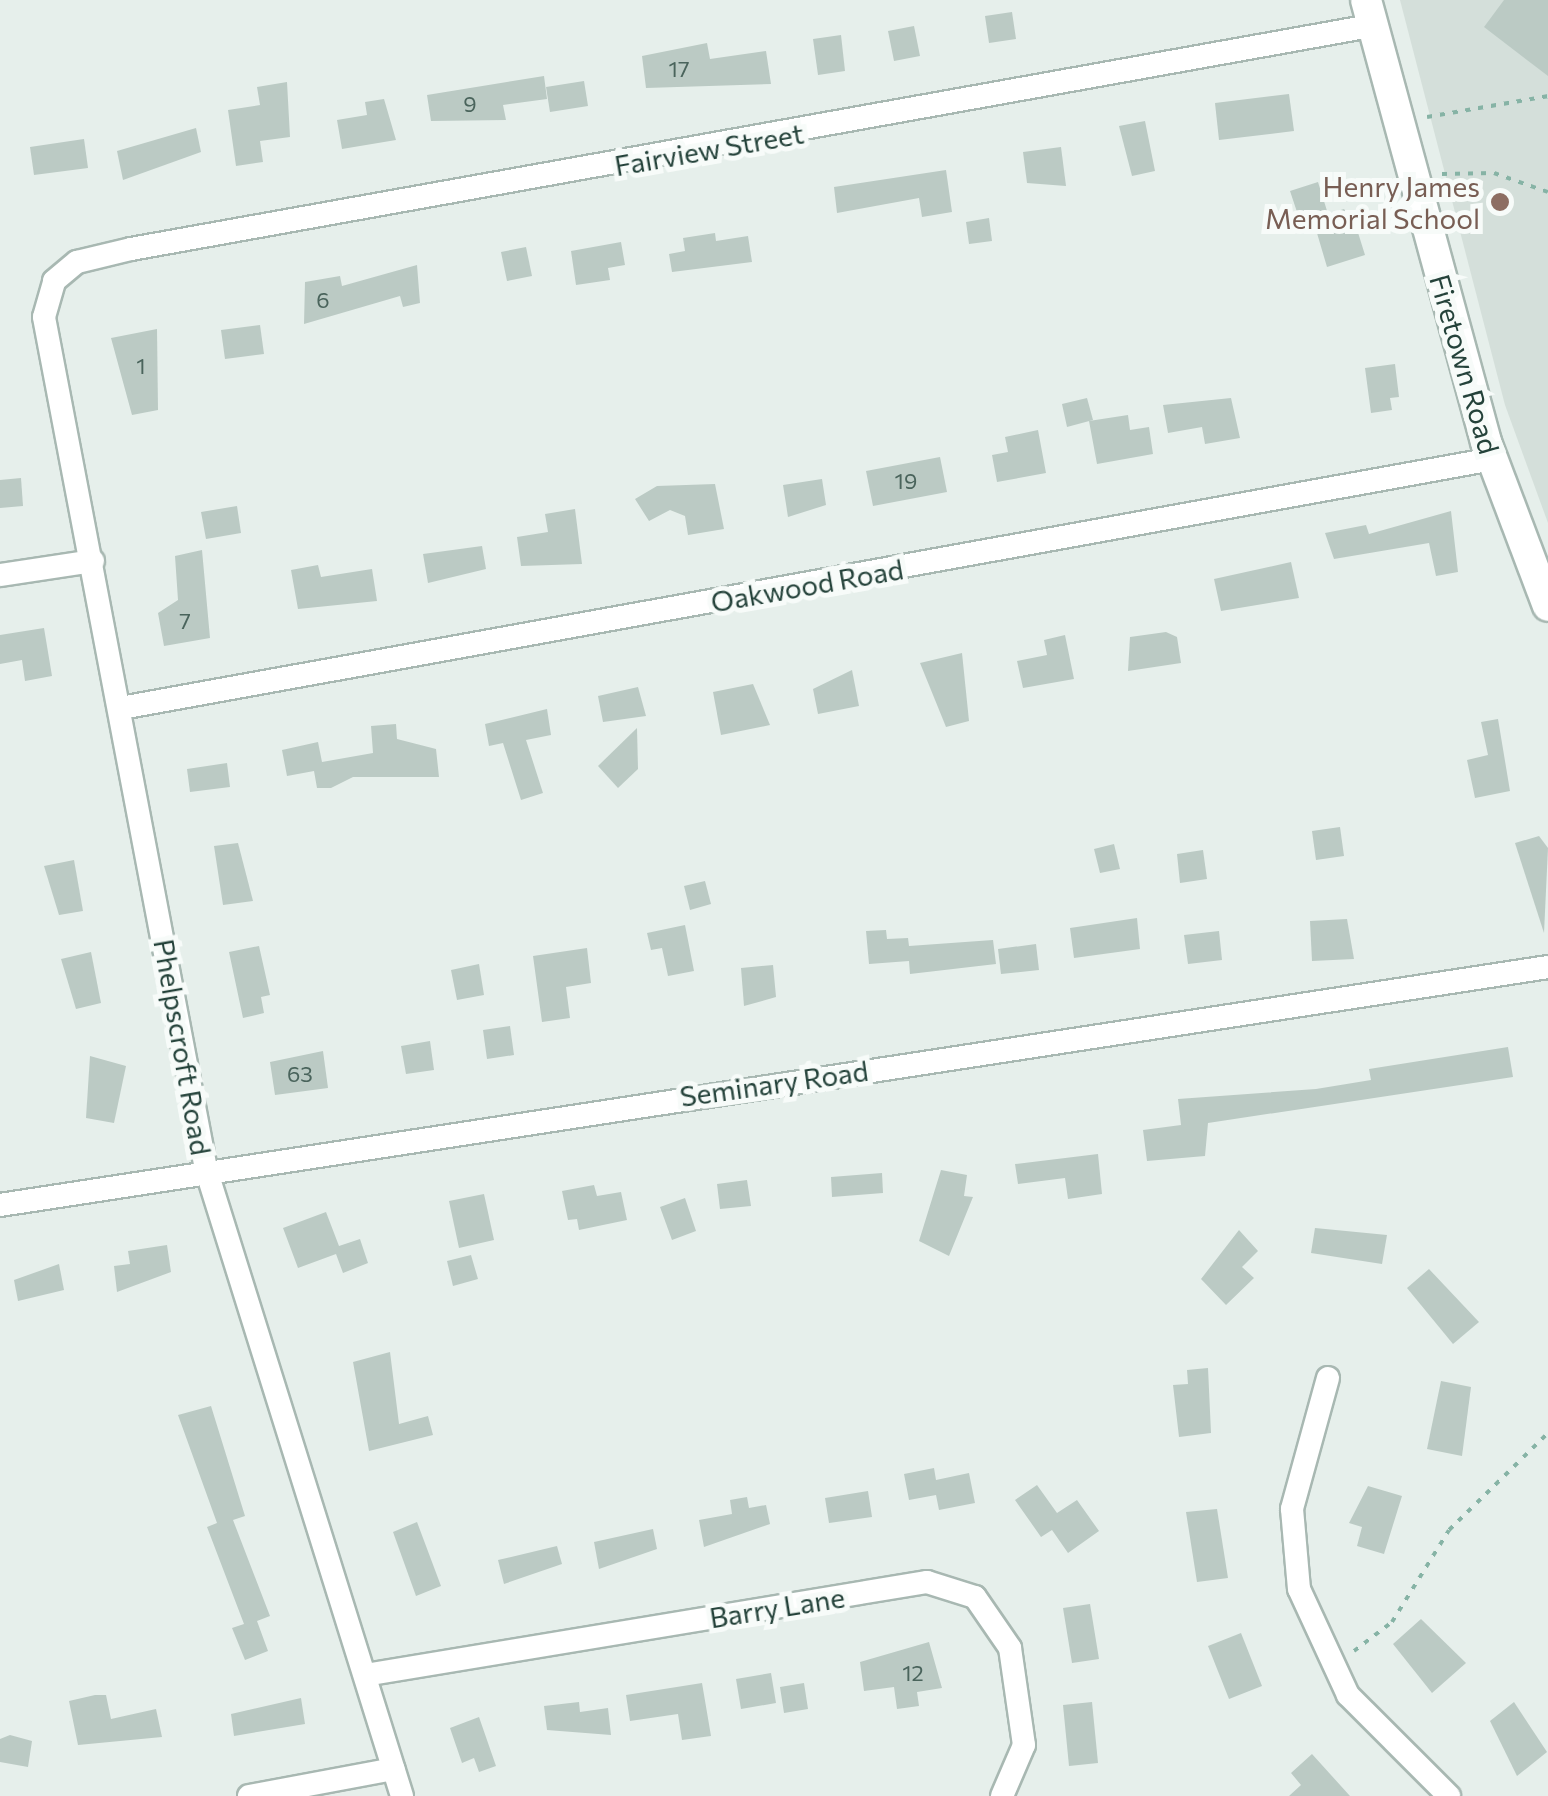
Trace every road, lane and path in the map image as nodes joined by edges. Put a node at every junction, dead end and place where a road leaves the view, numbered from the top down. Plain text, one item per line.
1 (1368, 13) edge
2 (1548, 96) edge
3 (1418, 119) dead end
4 (1432, 173) dead end
5 (1548, 192) edge
6 (54, 281) joint
7 (1492, 458) junction
8 (93, 562) junction
9 (0, 575) edge
10 (1548, 606) edge
11 (121, 708) junction
12 (1548, 967) edge
13 (206, 1168) junction
14 (0, 1205) edge
15 (1328, 1378) dead end
16 (1548, 1433) edge
17 (1332, 1668) junction
18 (365, 1675) junction
19 (392, 1769) junction
20 (249, 1796) edge
21 (402, 1796) edge
22 (1002, 1796) edge
23 (1449, 1796) edge

1 - 6 street, Fairview Street
1 - 7 street, Firetown Road
2 - 3 path
4 - 5 path
6 - 8 street, Phelpscroft Road
7 - 10 street, Firetown Road
7 - 11 street, Oakwood Road
8 - 9 street
8 - 11 street, Phelpscroft Road
11 - 13 street, Phelpscroft Road
12 - 13 street, Seminary Road
13 - 14 street, Seminary Road
13 - 18 street, Phelpscroft Road
15 - 17 street
16 - 17 path
17 - 23 street
18 - 19 street, Phelpscroft Road
18 - 22 street, Barry Lane
19 - 20 street
19 - 21 street, Phelpscroft Road

